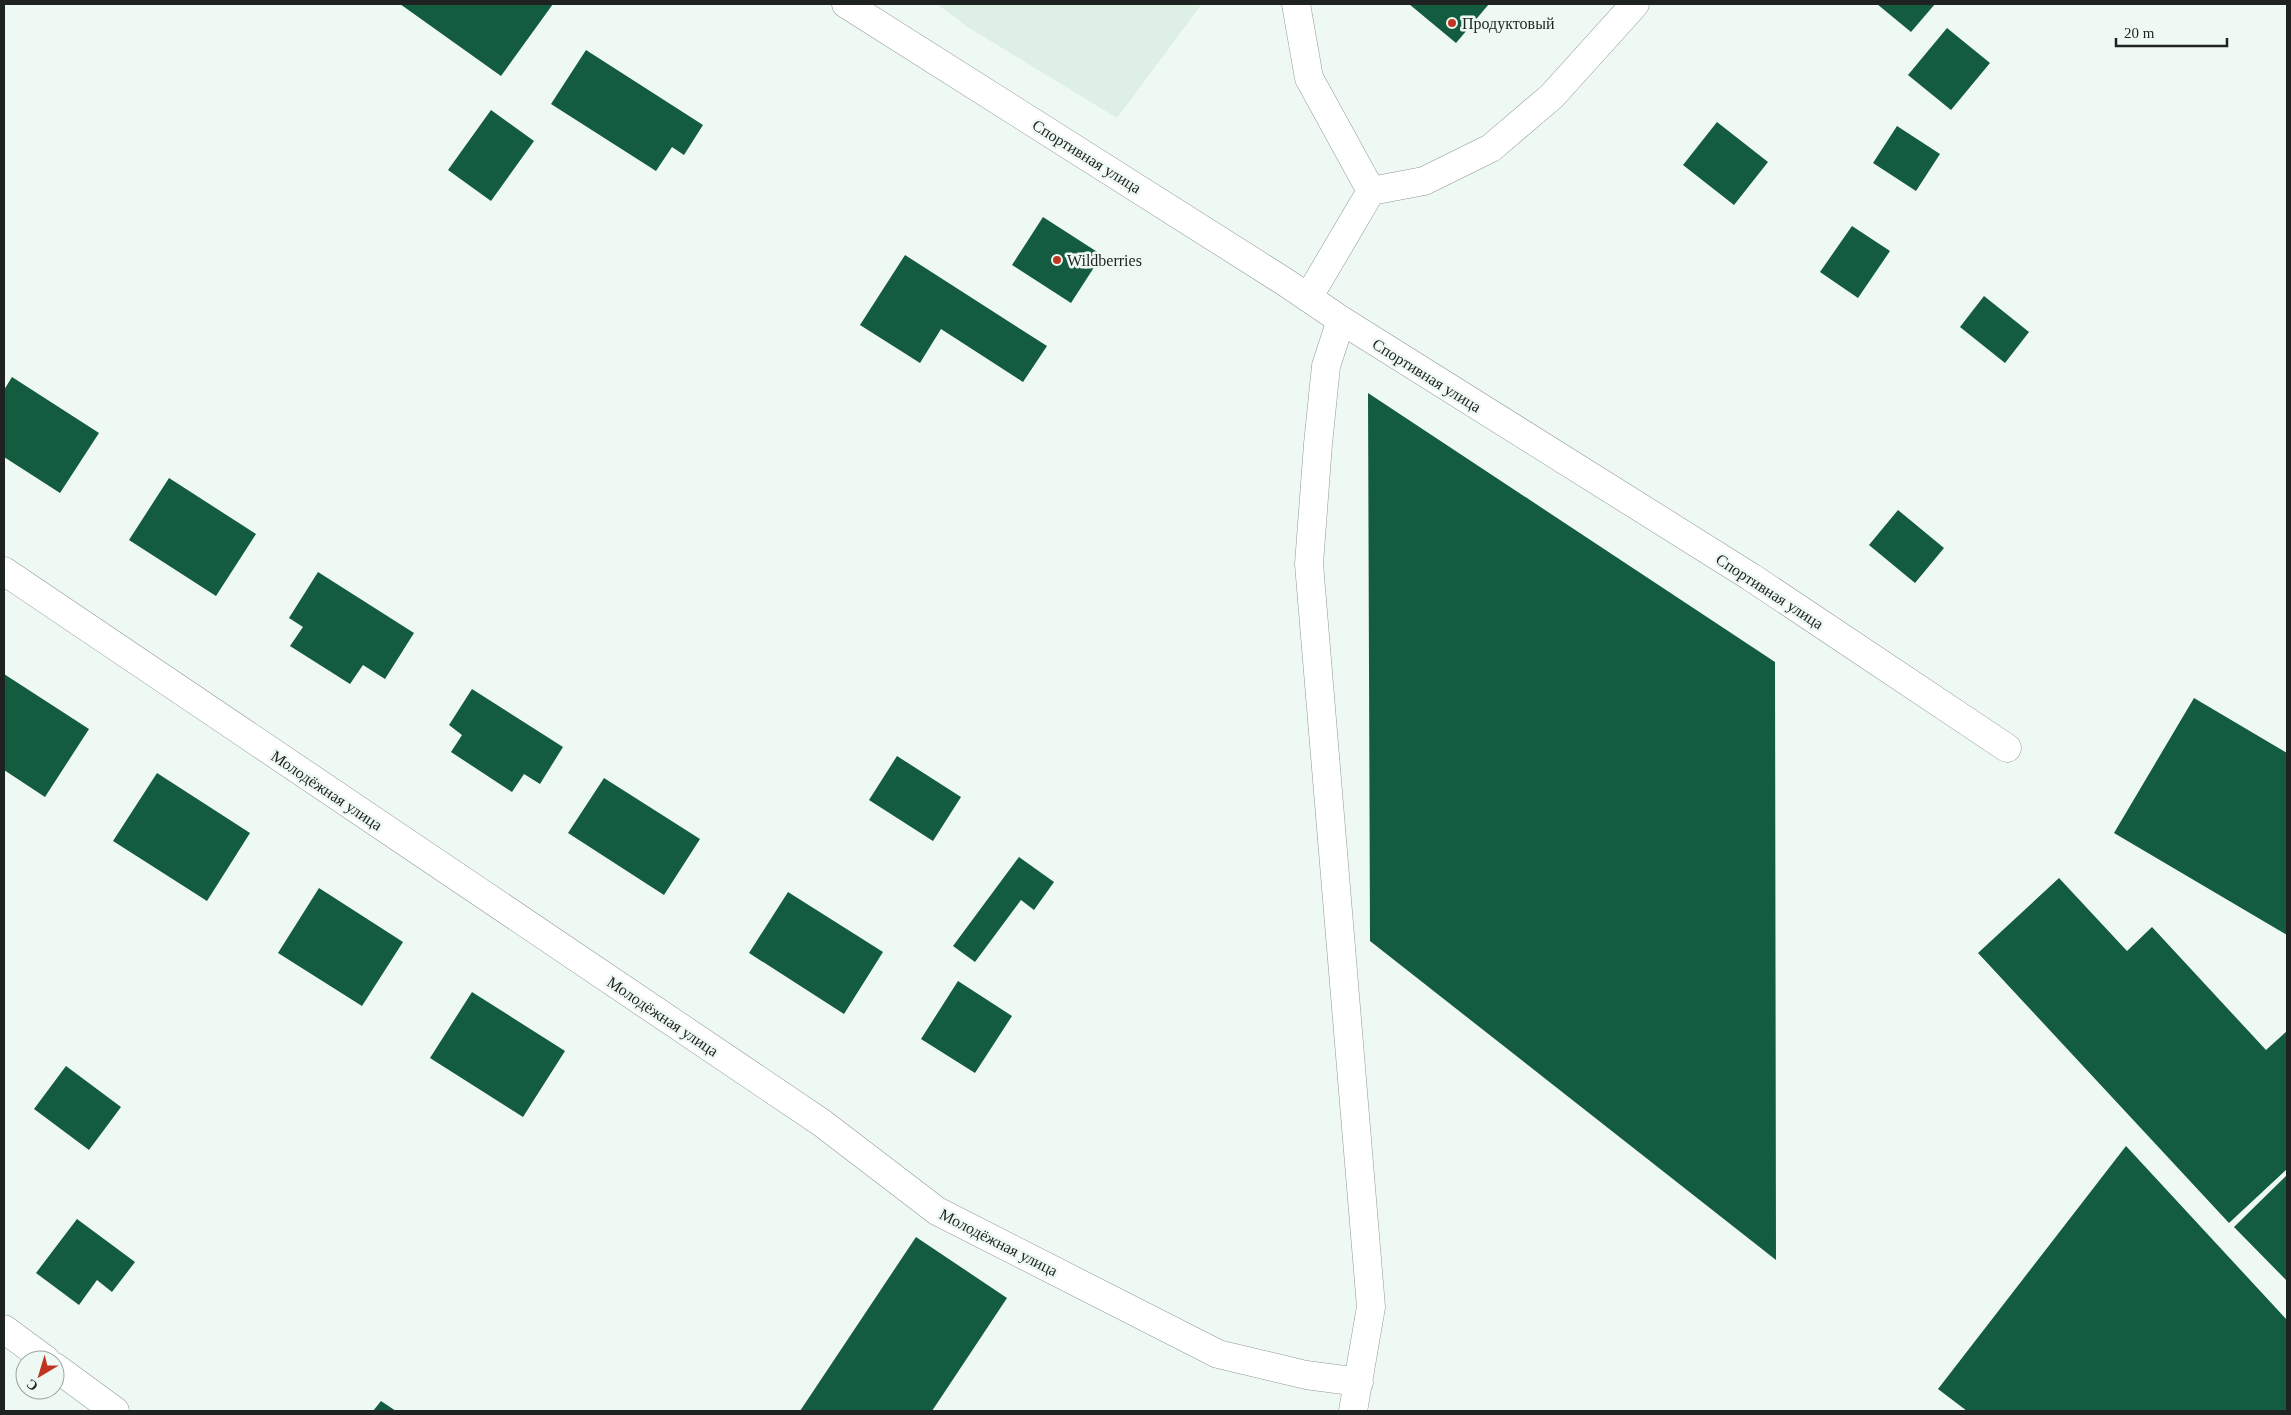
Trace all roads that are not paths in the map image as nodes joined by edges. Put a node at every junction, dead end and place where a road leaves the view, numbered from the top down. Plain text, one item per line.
1 (846, 4) edge
2 (1296, 4) edge
3 (1635, 4) edge
4 (1371, 191) junction
5 (1308, 298) junction
6 (1340, 320) junction
7 (4, 571) edge
8 (2007, 748) dead end
9 (4, 1329) edge
10 (32, 1350) edge
11 (65, 1374) edge
12 (1359, 1382) junction
13 (115, 1411) edge
14 (1353, 1411) edge

1 - 5 street, Спортивная улица
2 - 4 street
3 - 4 street
4 - 5 street
5 - 6 street, Спортивная улица
6 - 8 street, Спортивная улица
6 - 12 street
7 - 12 street, Молодёжная улица
9 - 10 street
11 - 13 street
12 - 14 street

